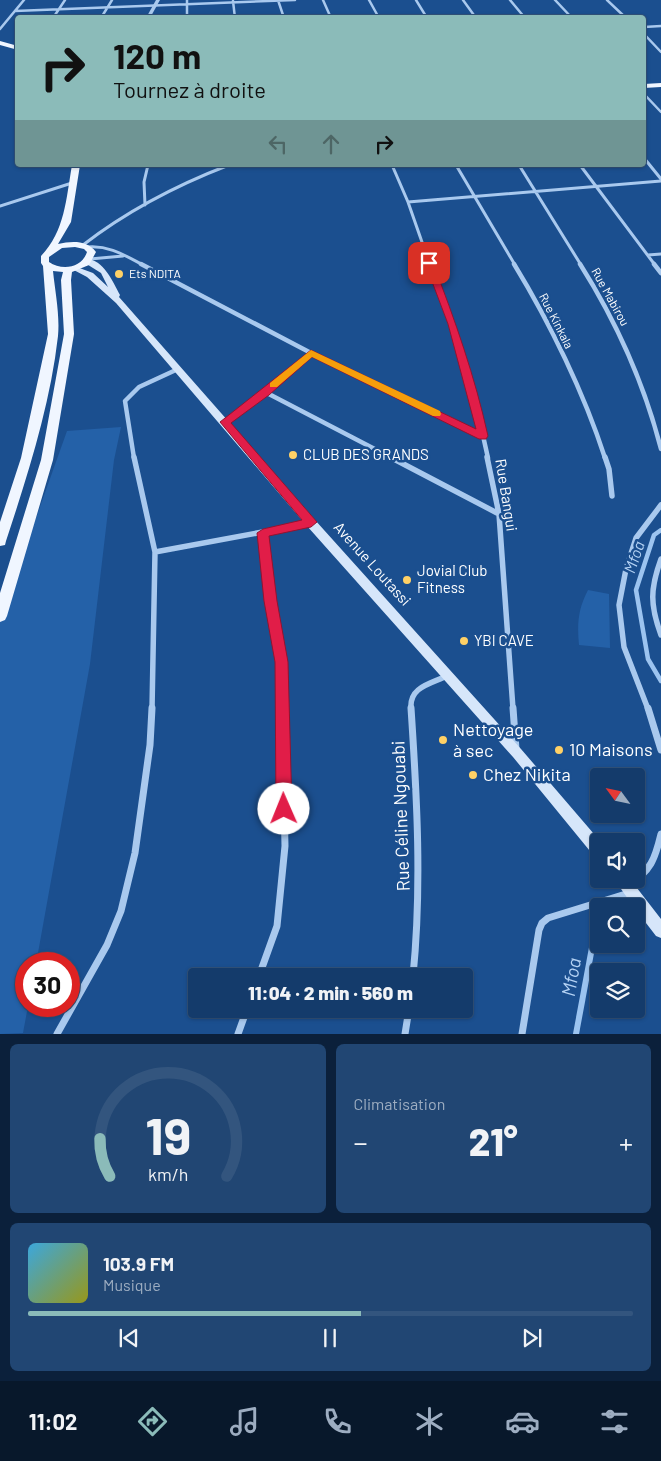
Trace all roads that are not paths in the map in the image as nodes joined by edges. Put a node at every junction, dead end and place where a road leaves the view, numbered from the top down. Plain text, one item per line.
1 (24, 0) edge
2 (65, 0) edge
3 (112, 0) edge
4 (158, 0) edge
5 (187, 0) edge
6 (278, 0) edge
7 (295, 0) edge
8 (323, 0) edge
9 (369, 0) edge
10 (416, 0) edge
11 (463, 0) edge
12 (510, 0) edge
13 (555, 0) edge
14 (607, 0) edge
15 (234, 2) edge
16 (154, 6) junction
17 (187, 6) junction
18 (108, 8) junction
19 (16, 11) junction
20 (57, 11) junction
21 (55, 15) edge
22 (103, 15) edge
23 (150, 15) edge
24 (187, 15) edge
25 (236, 15) edge
26 (283, 15) edge
27 (330, 15) edge
28 (377, 15) edge
29 (425, 15) edge
30 (474, 15) edge
31 (522, 15) edge
32 (569, 15) edge
33 (623, 15) edge
34 (661, 26) edge
35 (646, 27) edge
36 (0, 29) edge
37 (646, 36) edge
38 (0, 43) edge
39 (15, 47) edge
40 (661, 52) edge
41 (661, 85) edge
42 (646, 86) edge
43 (646, 96) edge
44 (661, 112) edge
45 (646, 161) edge
46 (76, 167) edge
47 (148, 167) edge
48 (225, 167) edge
49 (393, 167) edge
50 (457, 167) edge
51 (520, 167) edge
52 (581, 167) edge
53 (661, 180) edge
54 (72, 183) junction
55 (595, 186) junction
56 (536, 191) junction
57 (474, 196) junction
58 (408, 202) junction
59 (145, 205) junction
60 (0, 206) edge
61 (67, 222) junction
62 (82, 246) junction
63 (49, 252) junction
64 (661, 254) edge
65 (648, 255) junction
66 (124, 256) junction
67 (89, 260) junction
68 (48, 266) junction
69 (71, 269) junction
70 (661, 273) edge
71 (119, 301) junction
72 (311, 353) junction
73 (178, 369) junction
74 (265, 392) junction
75 (225, 422) junction
76 (483, 436) junction
77 (661, 449) edge
78 (612, 496) dead end
79 (661, 505) edge
80 (498, 514) junction
81 (311, 522) junction
82 (263, 533) junction
83 (0, 541) edge
84 (155, 552) junction
85 (661, 560) edge
86 (0, 616) edge
87 (661, 635) edge
88 (447, 676) junction
89 (661, 750) edge
90 (516, 753) junction
91 (661, 834) edge
92 (590, 840) edge
93 (645, 876) edge
94 (622, 888) edge
95 (629, 888) edge
96 (661, 931) edge
97 (262, 968) edge
98 (414, 968) edge
99 (244, 1018) edge
100 (408, 1018) edge
101 (57, 1034) edge
102 (238, 1034) edge
103 (405, 1034) edge
104 (522, 1034) edge

1 - 19 street
2 - 20 street
3 - 18 street
4 - 16 street
5 - 17 street
6 - 7 street
6 - 15 street
6 - 26 street
8 - 27 street
9 - 28 street
10 - 29 street
11 - 30 street
12 - 31 street
13 - 32 street
14 - 33 street
15 - 17 street
15 - 25 street
16 - 17 street
16 - 18 street
16 - 23 street
17 - 24 street
18 - 20 street
18 - 22 street
19 - 20 street
19 - 36 street
20 - 21 street
34 - 35 street
37 - 40 street
38 - 39 main road
41 - 42 main road
43 - 44 street
45 - 53 street
46 - 54 main road
47 - 59 street
48 - 59 street
49 - 58 street, Rue Bangui
50 - 57 street, Rue Kinkala
51 - 56 street, Rue Mabirou
52 - 55 street
53 - 55 street
54 - 60 street
54 - 61 main road
55 - 56 street
55 - 65 street
56 - 57 street
56 - 77 street, Rue Mabirou
57 - 58 street
57 - 78 street, Rue Kinkala
58 - 76 street, Rue Bangui
59 - 62 street
61 - 62 main road
61 - 63 main road
62 - 63 main road
62 - 66 street
62 - 67 main road
63 - 68 main road
64 - 65 street
65 - 70 street
66 - 67 street
66 - 72 street
67 - 69 main road
67 - 71 main road, Avenue Loutassi
68 - 69 main road
68 - 83 main road
69 - 71 main road, Avenue Loutassi
69 - 86 main road
71 - 73 main road, Avenue Loutassi
72 - 74 street
72 - 76 street
73 - 75 main road, Avenue Loutassi
73 - 84 street
74 - 75 street
74 - 80 street
75 - 81 main road, Avenue Loutassi
76 - 80 street, Rue Bangui
79 - 89 street
80 - 90 street, Rue Bangui
81 - 82 street
81 - 88 main road, Avenue Loutassi
82 - 84 street
82 - 97 street
84 - 101 street
85 - 87 street
88 - 90 main road, Avenue Loutassi
88 - 98 street, Rue Céline Ngouabi
90 - 92 main road, Avenue Loutassi
91 - 93 street
94 - 104 street
95 - 96 main road
99 - 102 street
100 - 103 street

